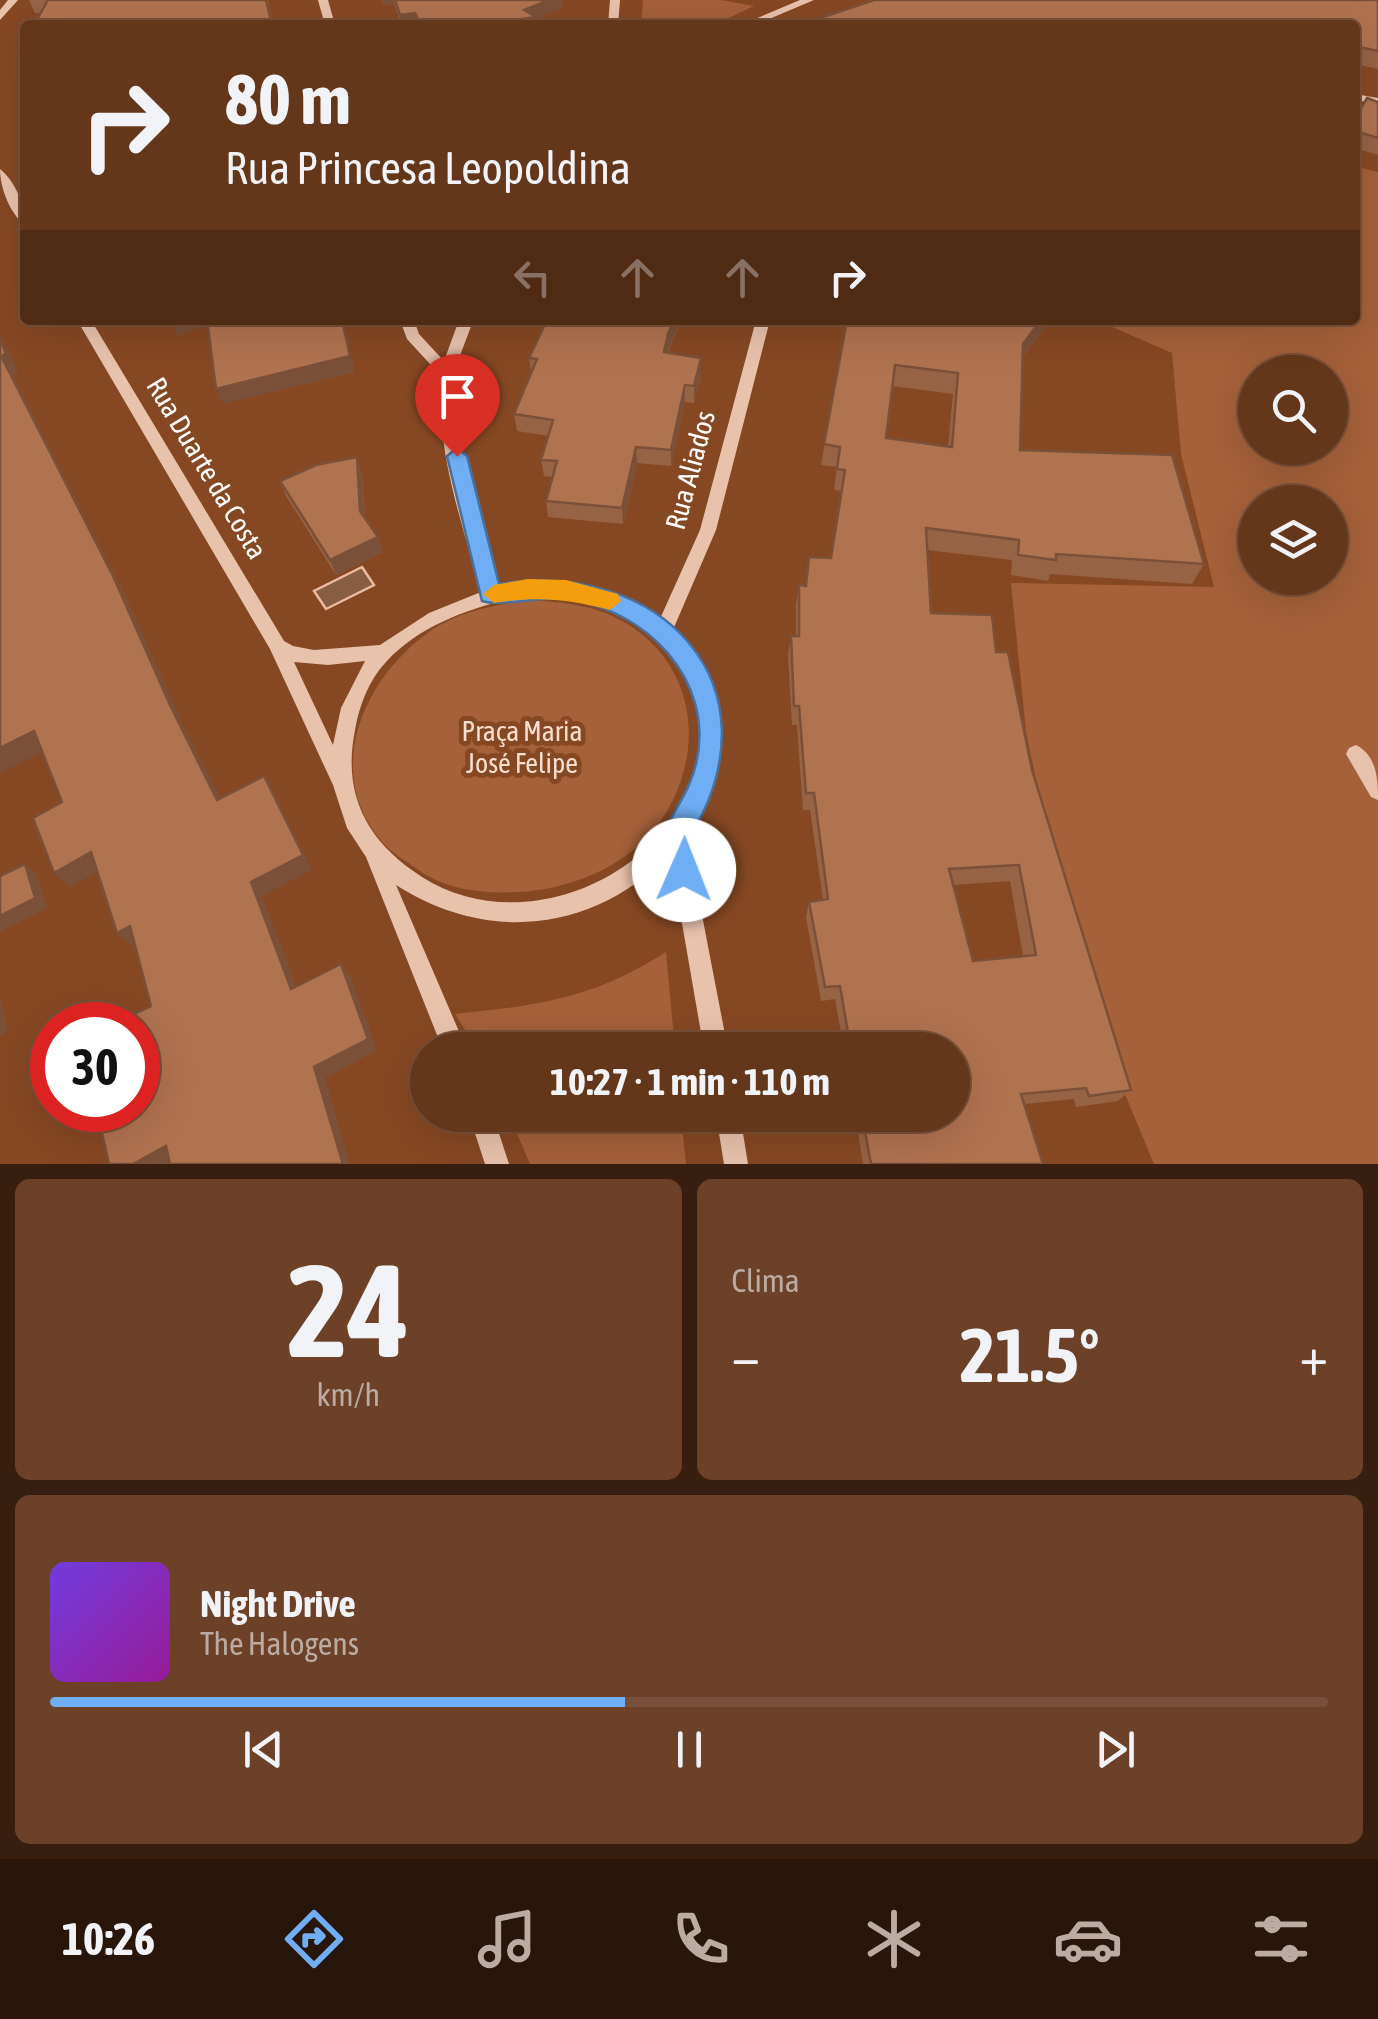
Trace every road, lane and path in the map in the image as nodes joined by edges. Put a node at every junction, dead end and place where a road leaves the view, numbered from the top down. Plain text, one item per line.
1 (13, 0) edge
2 (809, 0) edge
3 (0, 17) edge
4 (759, 20) edge
5 (0, 173) edge
6 (20, 211) edge
7 (87, 325) edge
8 (409, 325) edge
9 (464, 325) edge
10 (762, 325) edge
11 (448, 374) junction
12 (490, 594) junction
13 (664, 632) junction
14 (278, 646) junction
15 (382, 652) junction
16 (1356, 754) dead end
17 (342, 786) junction
18 (1378, 792) edge
19 (677, 834) junction
20 (372, 854) junction
21 (448, 1032) edge
22 (713, 1032) edge
23 (487, 1132) edge
24 (731, 1132) edge
25 (497, 1164) edge
26 (736, 1164) edge

1 - 3 street
2 - 4 street
5 - 6 street
7 - 14 street, Rua Duarte da Costa
8 - 11 street
9 - 11 street
10 - 13 street, Rua Aliados
11 - 12 street
12 - 13 street
12 - 15 street
13 - 19 street
14 - 15 street
14 - 17 street, Rua Duarte da Costa
15 - 17 street
16 - 18 street
17 - 20 street
19 - 20 street
19 - 22 street
20 - 21 street
23 - 25 street
24 - 26 street

